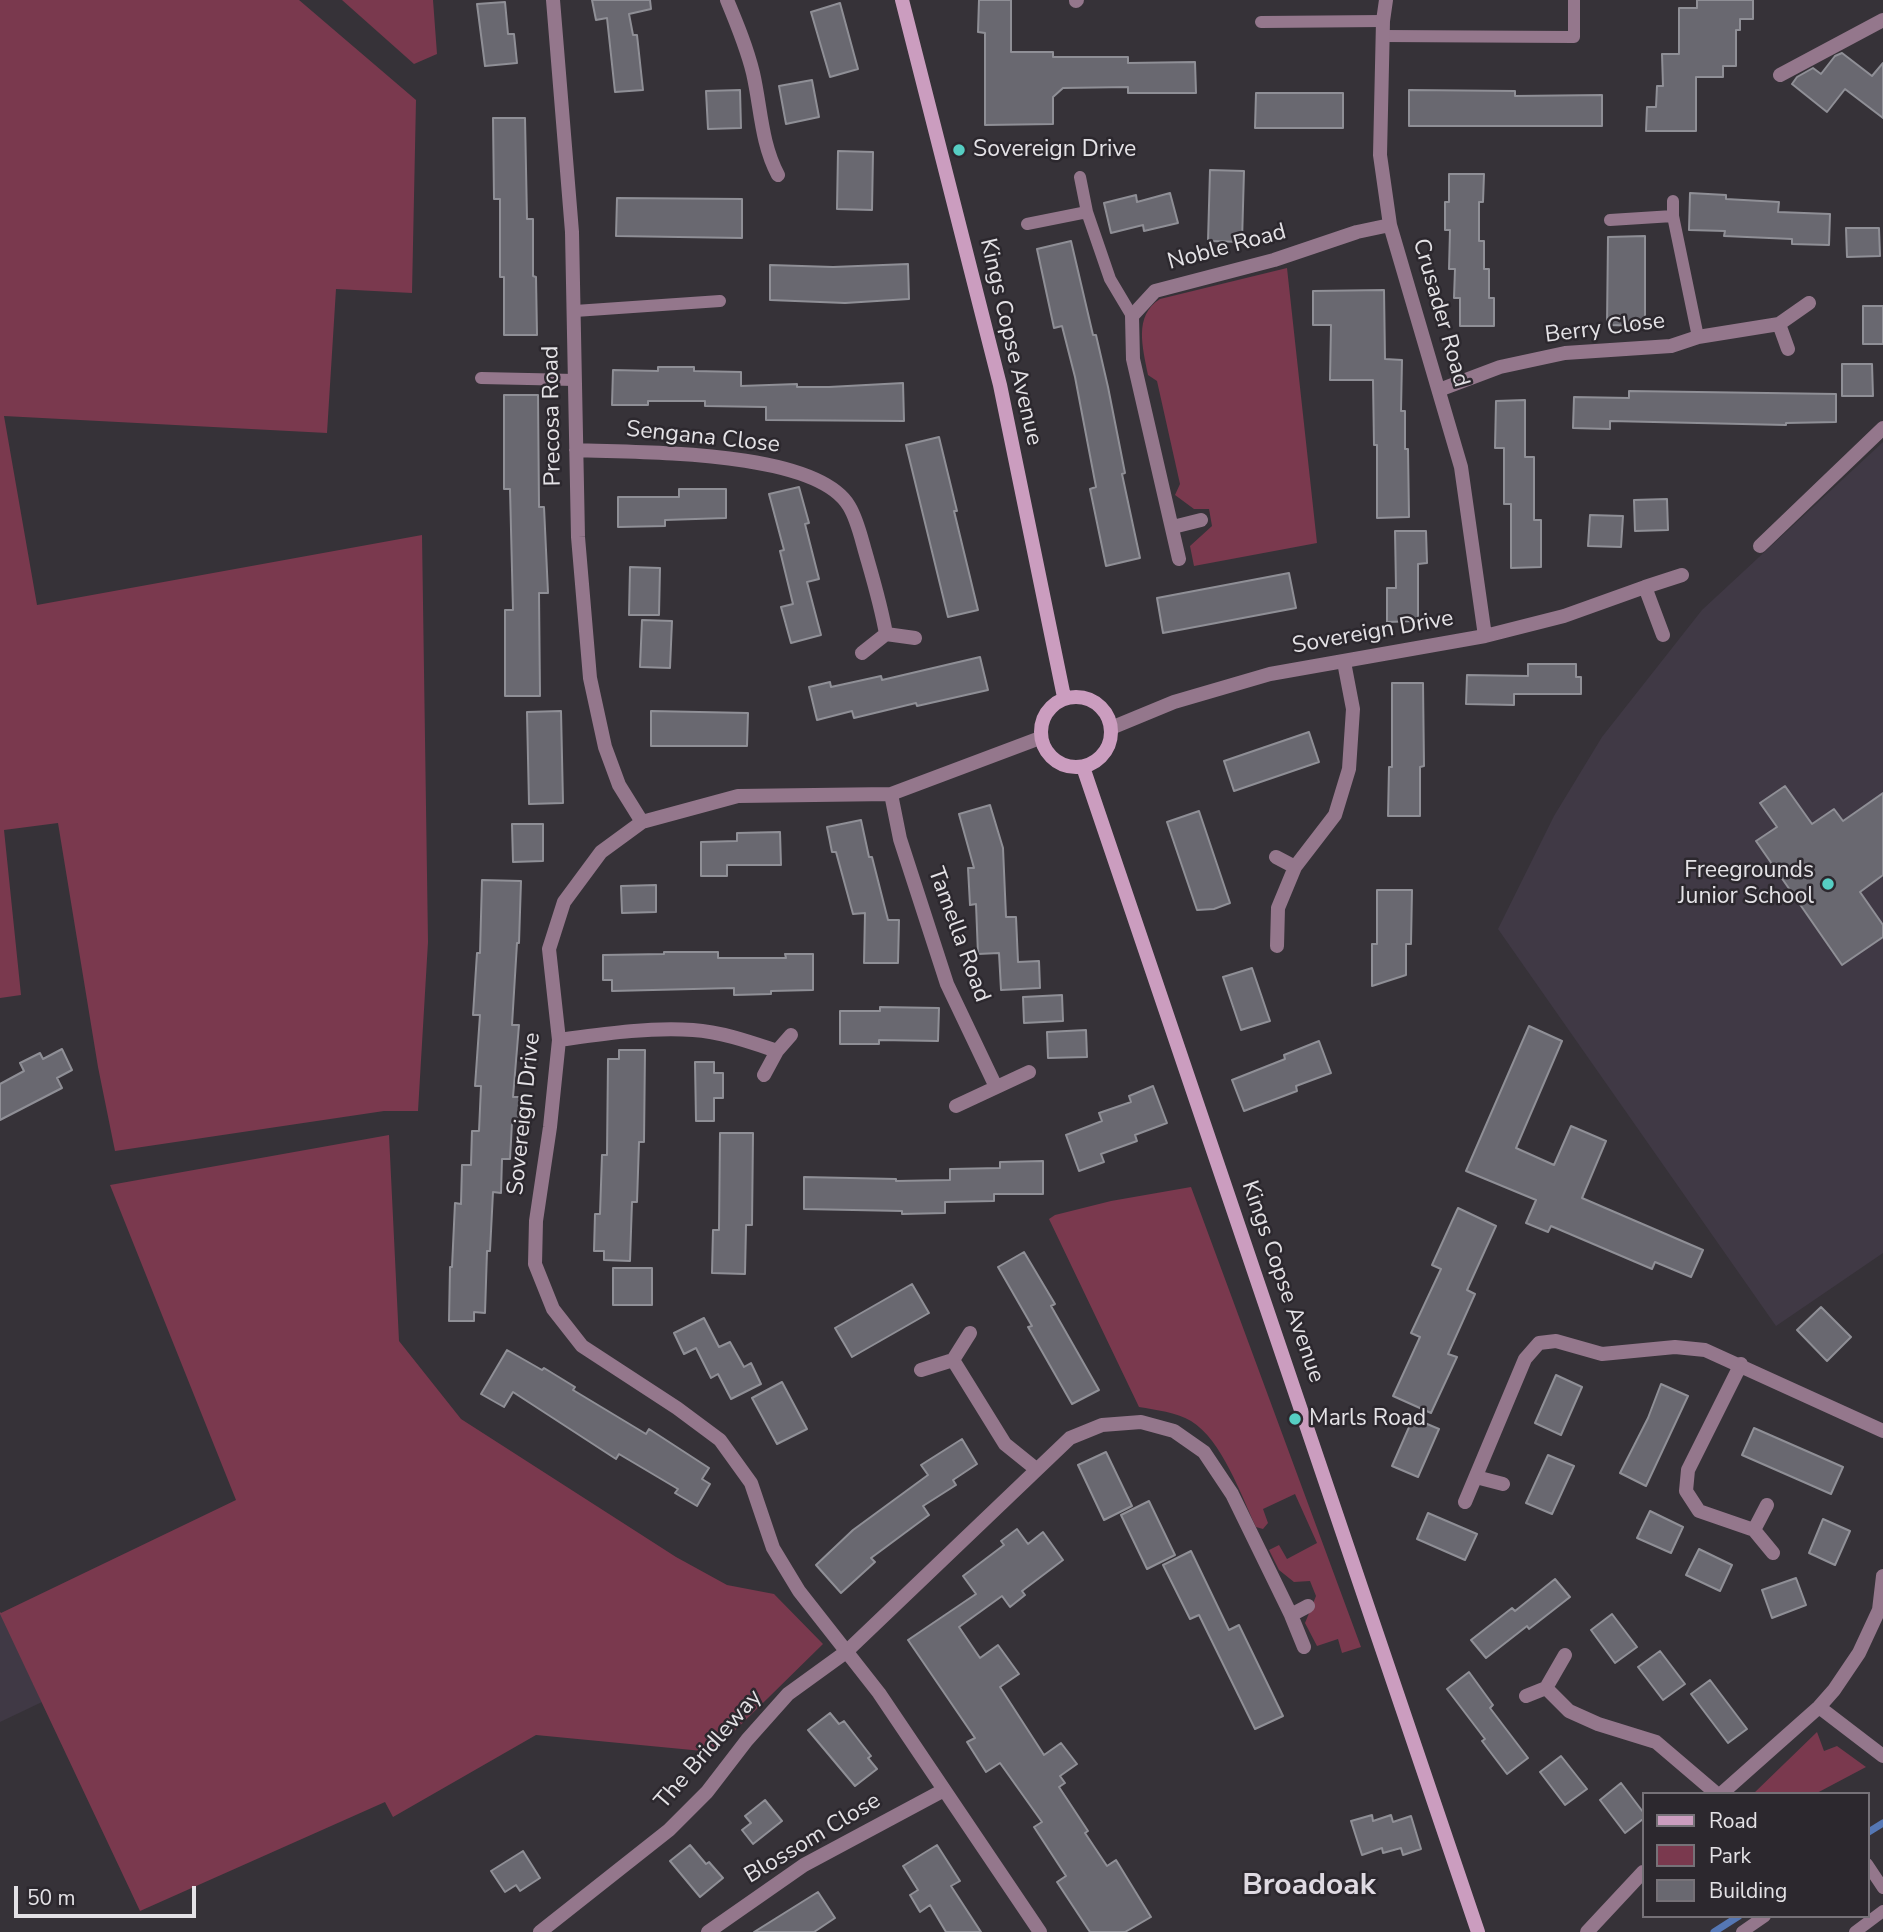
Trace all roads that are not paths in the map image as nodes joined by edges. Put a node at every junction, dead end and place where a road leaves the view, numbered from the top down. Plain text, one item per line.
1 (553, 0) edge
2 (727, 0) edge
3 (902, 0) edge
4 (1386, 0) edge
5 (1574, 0) edge
6 (1883, 20) edge
7 (1261, 22) dead end
8 (1383, 29) junction
9 (1780, 75) dead end
10 (778, 175) dead end
11 (1080, 177) dead end
12 (1673, 201) dead end
13 (1087, 212) junction
14 (1673, 216) junction
15 (1610, 220) dead end
16 (1027, 224) dead end
17 (1390, 225) junction
18 (720, 301) dead end
19 (1809, 303) dead end
20 (575, 311) junction
21 (1132, 316) junction
22 (1779, 324) junction
23 (1698, 337) junction
24 (1788, 349) dead end
25 (481, 378) dead end
26 (575, 380) junction
27 (1439, 390) junction
28 (1883, 428) edge
29 (576, 450) junction
30 (1201, 520) dead end
31 (1173, 527) junction
32 (1760, 546) dead end
33 (1179, 559) dead end
34 (1682, 575) dead end
35 (1645, 587) junction
36 (886, 634) junction
37 (1663, 635) dead end
38 (1485, 636) junction
39 (915, 638) dead end
40 (862, 653) dead end
41 (1343, 662) junction
42 (1064, 698) junction
43 (1111, 728) junction
44 (1040, 738) junction
45 (1083, 767) junction
46 (891, 794) junction
47 (642, 822) junction
48 (1276, 857) dead end
49 (1295, 867) junction
50 (1277, 946) dead end
51 (791, 1035) dead end
52 (558, 1040) junction
53 (777, 1051) junction
54 (1029, 1072) dead end
55 (764, 1075) dead end
56 (996, 1087) junction
57 (956, 1106) dead end
58 (970, 1332) dead end
59 (953, 1360) junction
60 (1741, 1364) junction
61 (921, 1370) dead end
62 (1883, 1431) edge
63 (1036, 1469) junction
64 (1476, 1476) junction
65 (1503, 1484) dead end
66 (1465, 1502) dead end
67 (1767, 1505) dead end
68 (1754, 1530) junction
69 (1773, 1553) dead end
70 (1883, 1576) edge
71 (1308, 1606) dead end
72 (1292, 1615) junction
73 (1304, 1647) dead end
74 (846, 1651) junction
75 (1565, 1655) dead end
76 (1546, 1688) junction
77 (1526, 1696) dead end
78 (1819, 1707) junction
79 (1883, 1756) edge
80 (944, 1790) junction
81 (1717, 1792) edge
82 (1721, 1792) edge
83 (1869, 1867) edge
84 (1642, 1873) edge
85 (1883, 1888) edge
86 (1883, 1911) edge
87 (1762, 1918) edge
88 (540, 1932) edge
89 (708, 1932) edge
90 (1040, 1932) edge
91 (1479, 1932) edge
92 (1587, 1932) edge
93 (1742, 1932) edge
94 (1855, 1932) edge

1 - 20 street, Precosa Road
2 - 10 street
3 - 42 street, Kings Copse Avenue
4 - 8 street, Crusader Road
5 - 8 lane
6 - 9 street
7 - 8 lane
8 - 17 street, Crusader Road
11 - 13 lane
12 - 14 lane
13 - 16 lane
13 - 21 lane
14 - 15 lane
14 - 23 lane
17 - 21 street, Noble Road
17 - 27 street, Crusader Road
18 - 20 lane
19 - 22 street, Berry Close
20 - 26 street, Precosa Road
21 - 31 street
22 - 23 street, Berry Close
22 - 24 street
23 - 27 street, Berry Close
25 - 26 lane
26 - 29 street, Precosa Road
27 - 38 street, Crusader Road
28 - 32 street
29 - 36 street, Sengana Close
29 - 47 street, Precosa Road
30 - 31 street
31 - 33 street
34 - 35 street, Sovereign Drive
35 - 37 street
35 - 38 street, Sovereign Drive
36 - 39 street
36 - 40 street
38 - 41 street, Sovereign Drive
41 - 43 street, Sovereign Drive
41 - 49 street
42 - 43 street
42 - 44 street
43 - 45 street
44 - 45 street
44 - 46 street, Sovereign Drive
45 - 91 street, Kings Copse Avenue
46 - 47 street, Sovereign Drive
46 - 56 street, Tamella Road
47 - 52 street, Sovereign Drive
48 - 49 street
49 - 50 street
51 - 53 street
52 - 53 street
52 - 74 street, Sovereign Drive
53 - 55 street
54 - 56 street
56 - 57 street
58 - 59 street
59 - 61 street
59 - 63 street
60 - 62 street
60 - 64 street
60 - 68 street
63 - 72 street
63 - 74 street
64 - 65 street
64 - 66 street
67 - 68 street
68 - 69 street
70 - 78 street
71 - 72 street
72 - 73 street
74 - 80 street
74 - 88 street, The Bridleway
75 - 76 street
76 - 77 street
76 - 81 street
78 - 79 street
78 - 82 street
80 - 89 street, Blossom Close
80 - 90 street
83 - 85 lane
84 - 92 street
86 - 94 lane
87 - 93 lane

